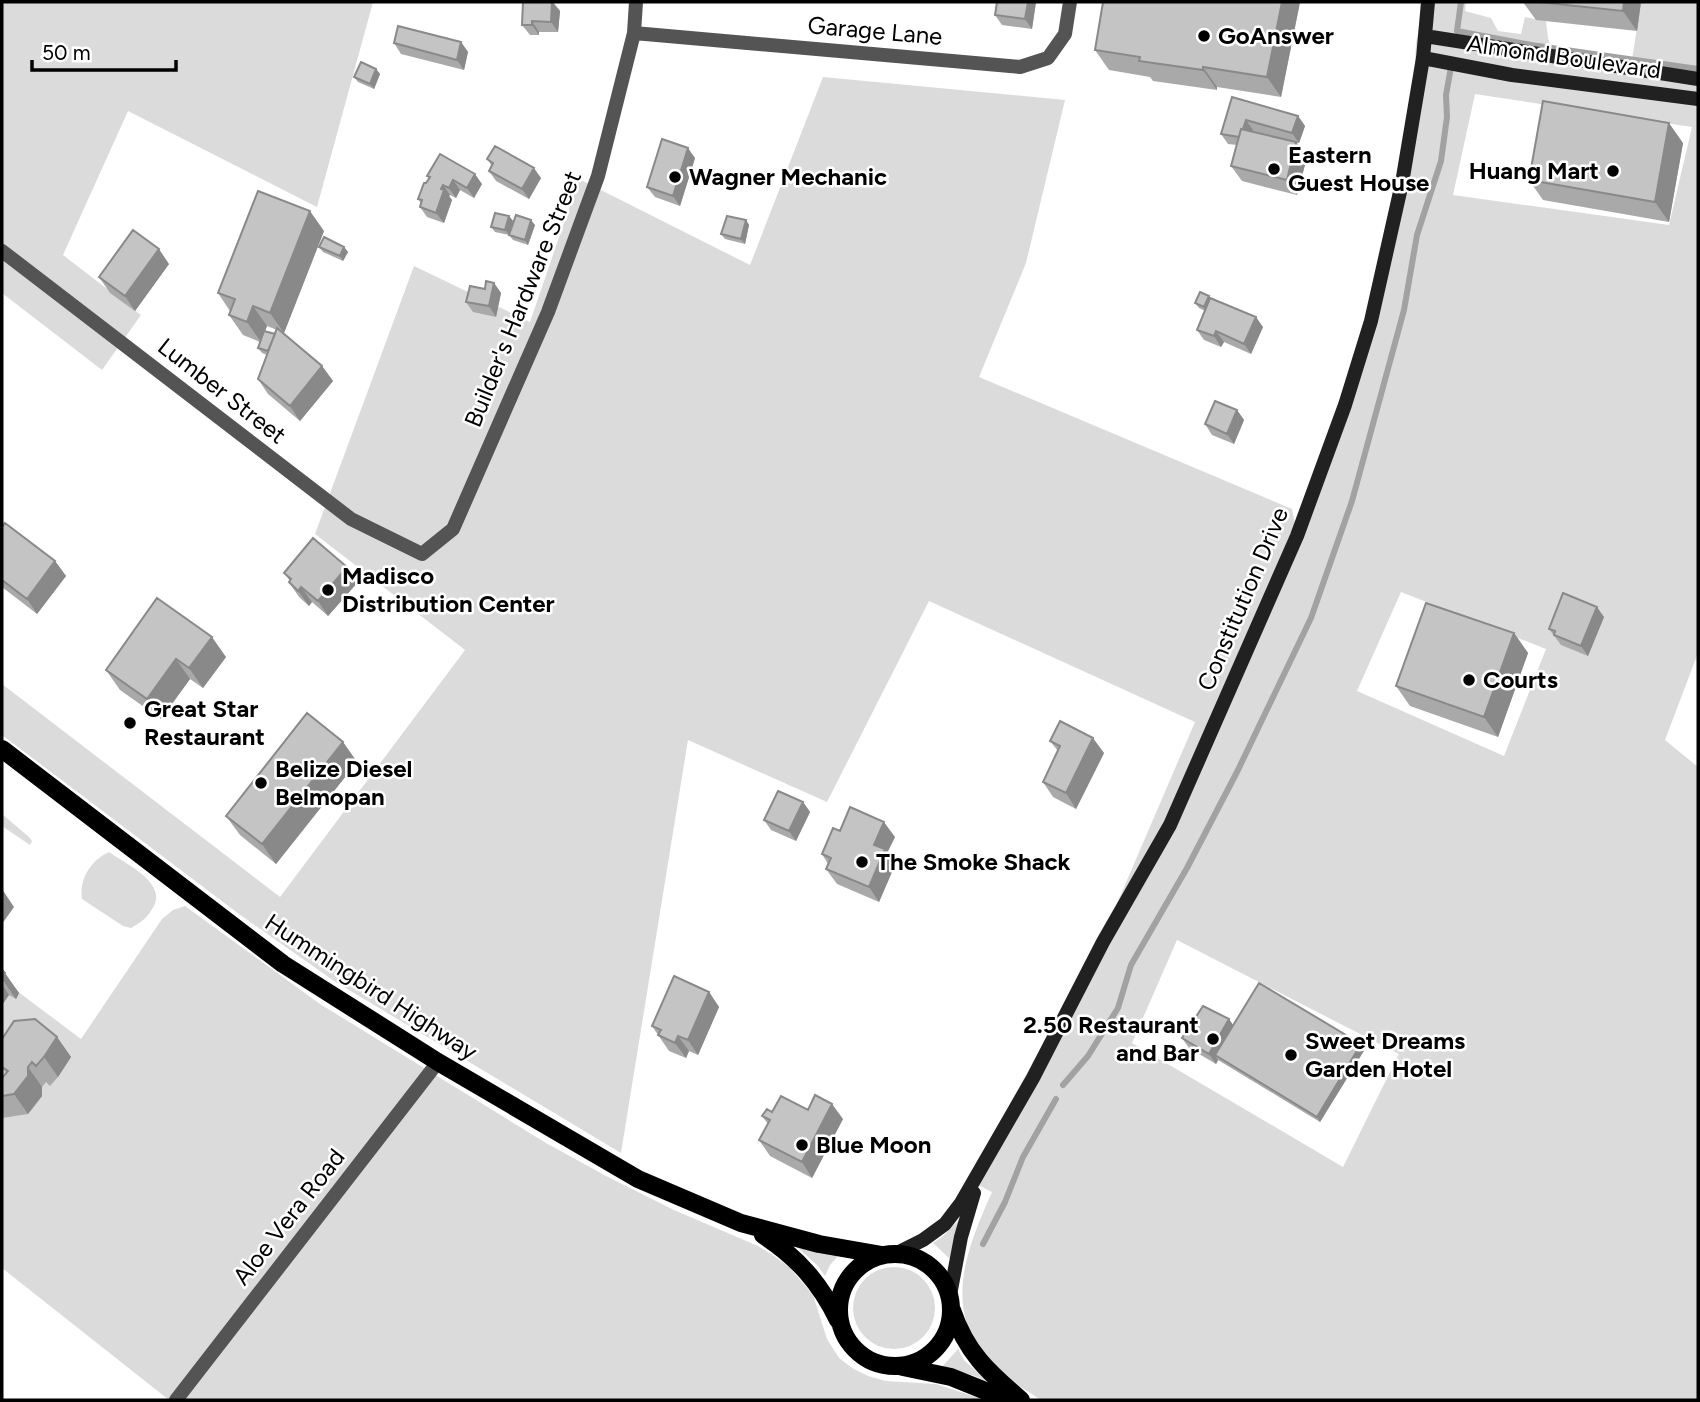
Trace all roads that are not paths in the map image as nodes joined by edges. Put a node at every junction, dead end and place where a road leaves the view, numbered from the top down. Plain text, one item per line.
1 (636, 2) edge
2 (1070, 2) edge
3 (1428, 2) edge
4 (634, 33) junction
5 (1425, 36) junction
6 (1423, 58) junction
7 (1698, 79) edge
8 (1698, 99) edge
9 (2, 251) edge
10 (422, 554) joint
11 (2, 749) edge
12 (438, 1062) junction
13 (981, 1172) junction
14 (741, 1223) junction
15 (888, 1254) junction
16 (951, 1302) junction
17 (841, 1325) junction
18 (896, 1366) junction
19 (176, 1400) edge
20 (1009, 1400) edge

1 - 4 street, Builder's Hardware Street
2 - 4 street, Garage Lane
3 - 5 main road, Constitution Drive
4 - 10 street, Builder's Hardware Street
5 - 6 main road, Constitution Drive
5 - 7 main road, Almond Boulevard
6 - 8 main road, Almond Boulevard
6 - 13 main road, Constitution Drive
9 - 10 street, Lumber Street
11 - 12 main road, Hummingbird Highway
12 - 14 main road, Hummingbird Highway
12 - 19 street, Aloe Vera Road
13 - 15 main road, Constitution Drive
13 - 16 main road, Constitution Drive
14 - 15 main road, Hummingbird Highway
14 - 17 main road, Hummingbird Highway
15 - 16 main road
15 - 17 main road
16 - 18 main road
16 - 20 main road
17 - 18 main road
18 - 20 main road

